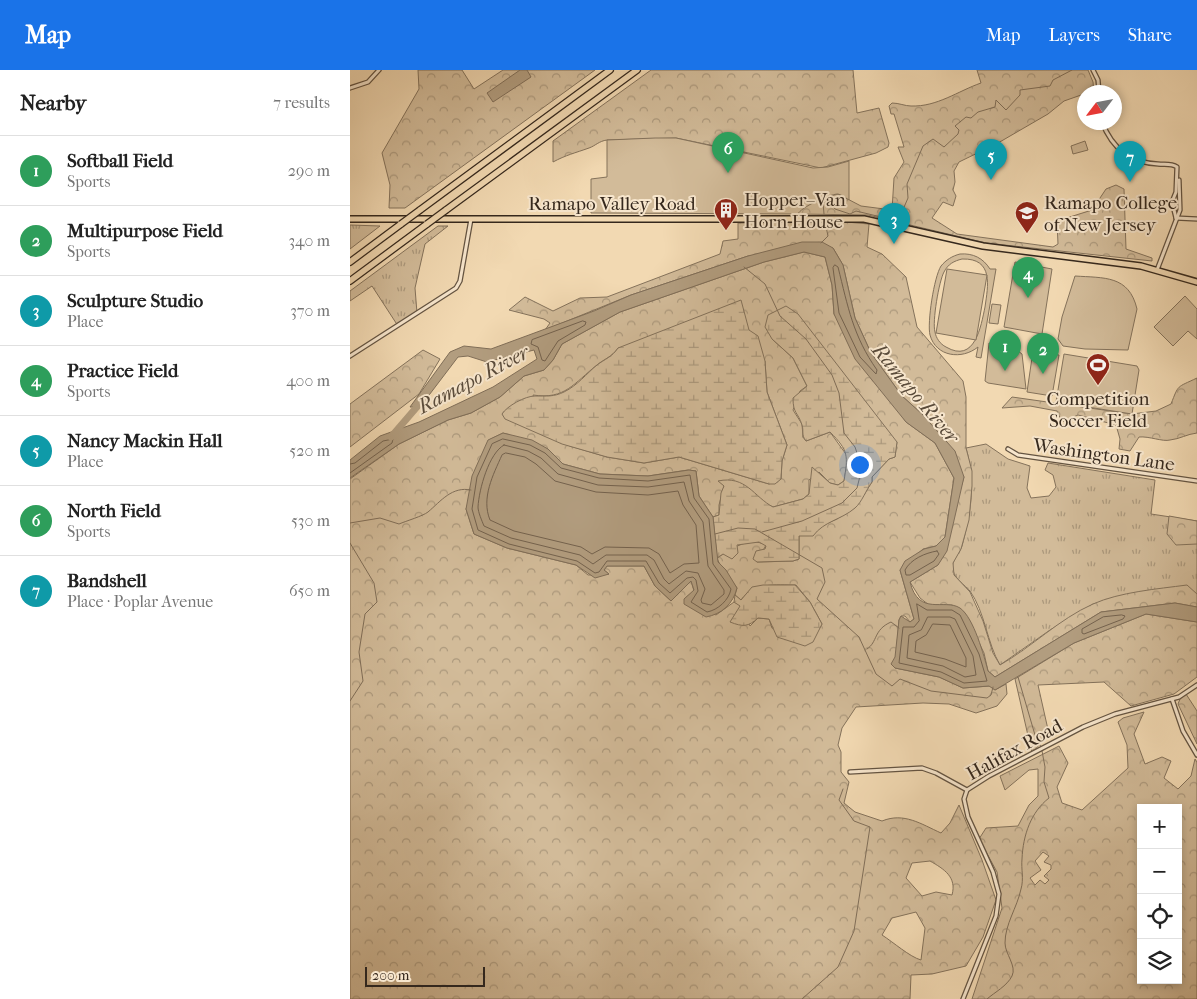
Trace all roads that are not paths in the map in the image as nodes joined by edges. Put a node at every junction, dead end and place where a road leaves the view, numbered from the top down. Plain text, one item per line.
1 (379, 70) edge
2 (610, 70) edge
3 (637, 70) edge
4 (1093, 70) edge
5 (1098, 85) edge
6 (350, 88) edge
7 (1106, 130) edge
8 (1178, 177) junction
9 (471, 218) junction
10 (1176, 218) junction
11 (350, 219) edge
12 (1197, 219) edge
13 (350, 262) edge
14 (1157, 270) junction
15 (350, 281) edge
16 (1197, 282) edge
17 (350, 356) edge
18 (1008, 449) dead end
19 (1197, 481) edge
20 (1197, 685) edge
21 (1172, 699) junction
22 (1197, 755) edge
23 (850, 772) dead end
24 (967, 790) junction
25 (963, 999) edge

1 - 6 street
2 - 13 highway, bridge
3 - 15 highway, bridge
4 - 5 street
7 - 8 street
8 - 10 street
8 - 10 street
9 - 11 main road, Ramapo Valley Road
9 - 14 main road, Ramapo Valley Road
9 - 17 street
10 - 12 street
10 - 14 street
14 - 16 main road, Ramapo Valley Road
18 - 19 street, Washington Lane
20 - 21 street, Halifax Road
21 - 22 street
21 - 24 street, Halifax Road
23 - 24 street
24 - 25 street, Halifax Road

